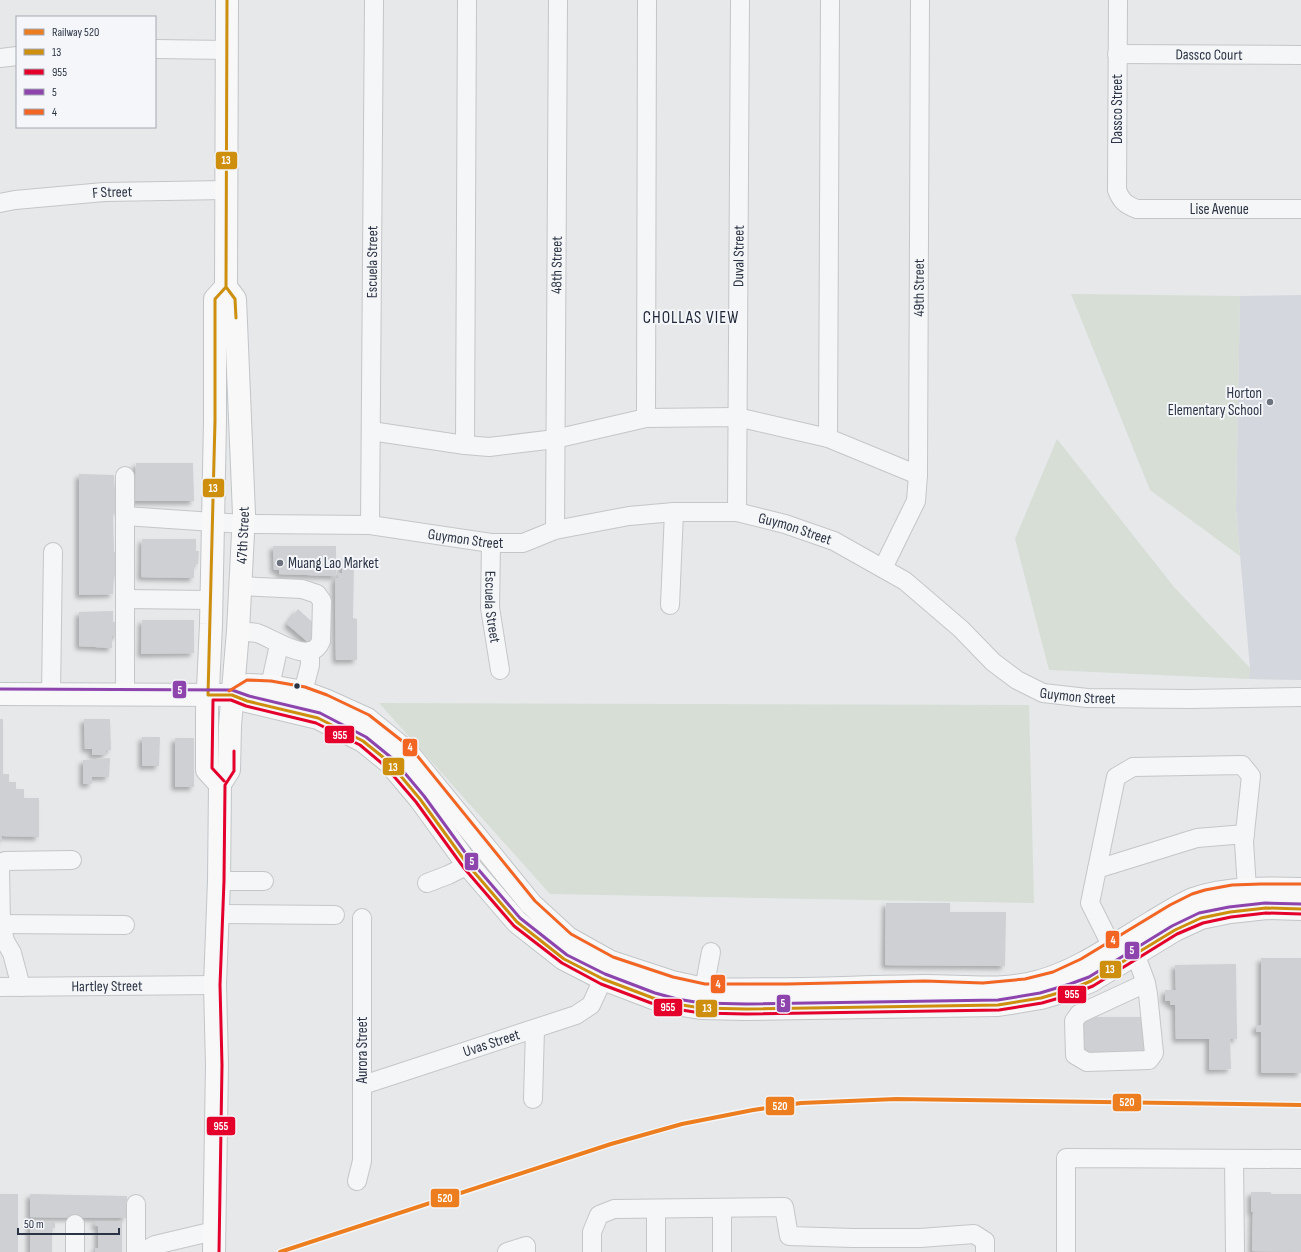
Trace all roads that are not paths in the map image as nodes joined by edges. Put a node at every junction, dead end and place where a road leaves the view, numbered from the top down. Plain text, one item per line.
1 (227, 0) edge
2 (374, 0) edge
3 (467, 0) edge
4 (558, 0) edge
5 (647, 0) edge
6 (740, 0) edge
7 (830, 0) edge
8 (920, 0) edge
9 (1118, 0) edge
10 (156, 49) edge
11 (227, 50) junction
12 (1117, 54) junction
13 (1301, 54) edge
14 (16, 56) edge
15 (0, 58) edge
16 (226, 190) junction
17 (0, 203) edge
18 (1137, 209) joint
19 (1301, 209) edge
20 (226, 287) junction
21 (737, 417) junction
22 (646, 418) junction
23 (371, 431) junction
24 (828, 438) junction
25 (555, 439) junction
26 (465, 445) junction
27 (918, 475) junction
28 (125, 476) dead end
29 (674, 512) junction
30 (737, 512) junction
31 (125, 516) junction
32 (213, 522) junction
33 (243, 524) junction
34 (370, 525) junction
35 (555, 530) junction
36 (491, 543) junction
37 (53, 552) dead end
38 (883, 568) junction
39 (240, 586) junction
40 (125, 598) junction
41 (210, 600) junction
42 (670, 605) dead end
43 (238, 631) junction
44 (279, 644) junction
45 (310, 652) junction
46 (500, 670) dead end
47 (270, 686) junction
48 (302, 692) junction
49 (0, 694) edge
50 (51, 694) junction
51 (125, 694) junction
52 (208, 694) junction
53 (232, 695) junction
54 (1301, 697) edge
55 (220, 784) junction
56 (1245, 834) junction
57 (72, 860) dead end
58 (468, 865) junction
59 (1097, 869) junction
60 (219, 881) junction
61 (264, 881) dead end
62 (427, 883) dead end
63 (1247, 889) junction
64 (1301, 889) edge
65 (1301, 909) edge
66 (217, 914) junction
67 (335, 915) dead end
68 (362, 918) dead end
69 (1, 924) edge
70 (125, 925) dead end
71 (1112, 947) junction
72 (711, 952) dead end
73 (1135, 954) junction
74 (603, 979) junction
75 (1146, 983) junction
76 (215, 985) junction
77 (0, 987) edge
78 (21, 987) junction
79 (704, 988) junction
80 (535, 1029) junction
81 (362, 1085) junction
82 (533, 1099) dead end
83 (1234, 1159) junction
84 (1301, 1159) edge
85 (357, 1181) dead end
86 (136, 1204) dead end
87 (722, 1208) junction
88 (656, 1209) junction
89 (75, 1224) dead end
90 (214, 1231) junction
91 (789, 1244) edge
92 (853, 1245) edge
93 (920, 1245) edge
94 (75, 1252) edge
95 (136, 1252) edge
96 (142, 1252) edge
97 (214, 1252) edge
98 (507, 1252) edge
99 (526, 1252) edge
100 (592, 1252) edge
101 (656, 1252) edge
102 (722, 1252) edge
103 (985, 1252) edge
104 (1066, 1252) edge
105 (1235, 1252) edge

1 - 11 main road, 47th Street
2 - 23 street, Escuela Street
3 - 26 street
4 - 25 street, 48th Street
5 - 22 street
6 - 21 street, Duval Street
7 - 24 street
8 - 27 street, 49th Street
9 - 12 street, Dassco Street
10 - 11 street
11 - 16 main road, 47th Street
12 - 13 street, Dassco Court
12 - 18 street, Dassco Street
14 - 15 street
16 - 17 street, F Street
16 - 20 main road, 47th Street
18 - 19 street, Lise Avenue
20 - 32 main road, 47th Street
20 - 33 main road, 47th Street
21 - 22 street
21 - 24 street
21 - 30 street, Duval Street
22 - 25 street
23 - 26 street
23 - 34 street, Escuela Street
24 - 27 street
25 - 26 street
25 - 35 street, 48th Street
27 - 38 street, 49th Street
28 - 31 street
29 - 30 street, Guymon Street
29 - 35 street, Guymon Street
29 - 42 street
30 - 38 street, Guymon Street
31 - 32 street, Guymon Street
31 - 40 street
32 - 33 street, Guymon Street
32 - 41 main road, 47th Street
33 - 34 street, Guymon Street
33 - 39 main road, 47th Street
34 - 36 street, Guymon Street
35 - 36 street, Guymon Street
36 - 46 street, Escuela Street
37 - 50 street
38 - 54 street, Guymon Street
39 - 43 main road, 47th Street
39 - 45 street
40 - 41 street
40 - 51 street
41 - 52 main road, 47th Street
43 - 44 street
43 - 53 main road, 47th Street
44 - 45 street
44 - 47 street
45 - 48 street
47 - 48 main road
47 - 53 main road
48 - 79 main road
49 - 50 main road
50 - 51 main road
51 - 52 main road
52 - 53 main road
52 - 55 main road, 47th Street
53 - 55 main road, 47th Street
53 - 58 main road
55 - 60 main road, 47th Street
56 - 59 street
56 - 59 street
56 - 63 street
57 - 69 street
58 - 62 street
58 - 74 main road
59 - 71 street
60 - 61 street
60 - 66 main road, 47th Street
63 - 64 main road
63 - 71 main road
65 - 73 main road
66 - 67 street
66 - 76 main road, 47th Street
68 - 81 street, Aurora Street
69 - 70 street
69 - 78 street
71 - 79 main road
72 - 79 street
73 - 74 main road
73 - 75 street
74 - 79 main road
74 - 80 street, Uvas Street
75 - 75 street
76 - 78 street, Hartley Street
76 - 90 main road, 47th Street
77 - 78 street, Hartley Street
80 - 81 street, Uvas Street
80 - 82 street
81 - 85 street, Aurora Street
83 - 84 street
83 - 104 street
83 - 105 street
86 - 95 street
87 - 88 street
87 - 91 street
87 - 102 street
88 - 100 street
88 - 101 street
89 - 94 street
90 - 96 street
90 - 97 main road, 47th Street
91 - 92 street
92 - 93 street
93 - 103 street
98 - 99 street

